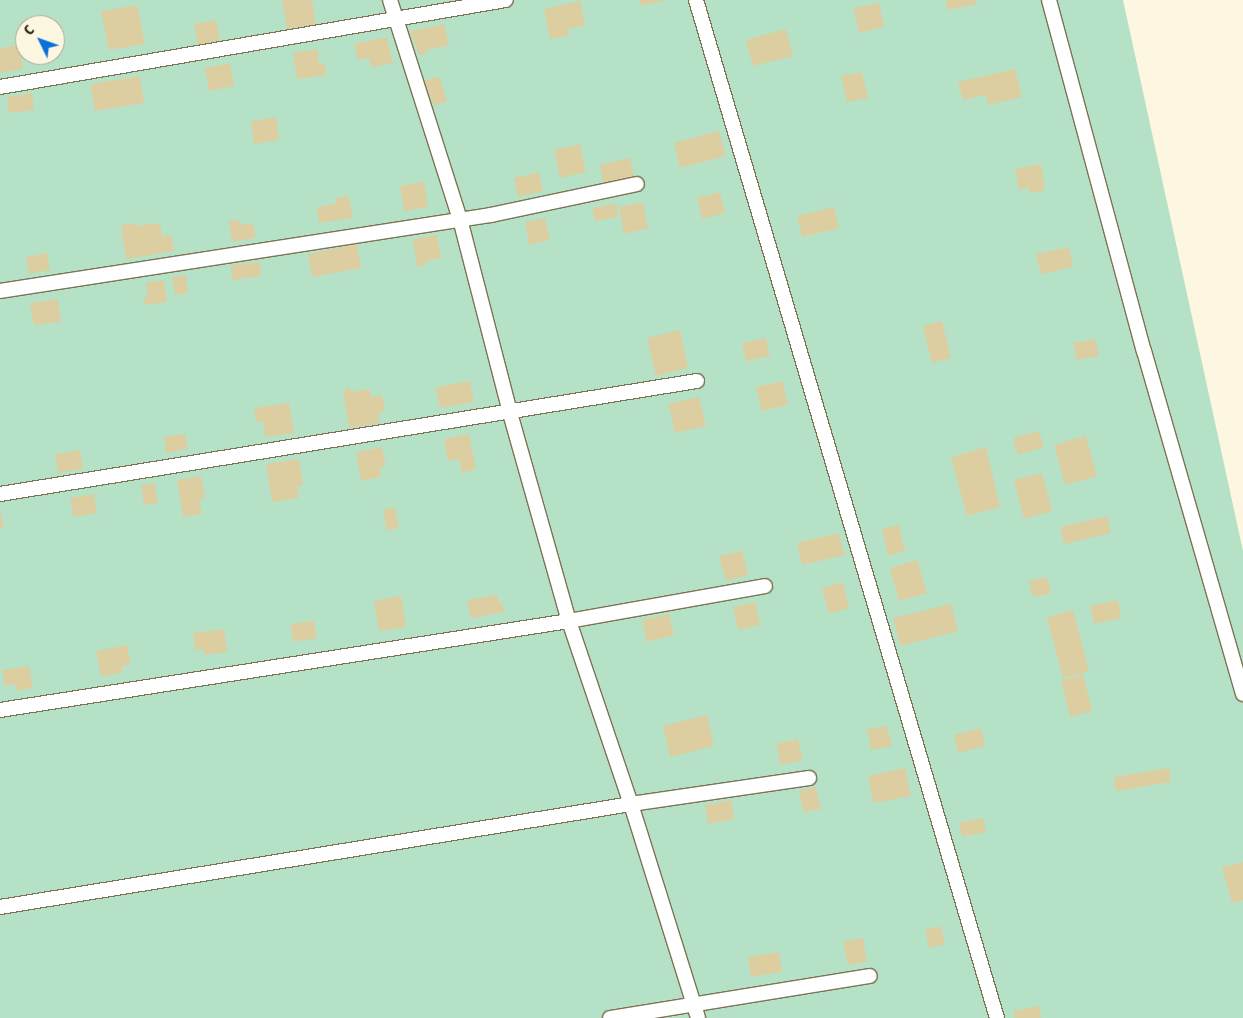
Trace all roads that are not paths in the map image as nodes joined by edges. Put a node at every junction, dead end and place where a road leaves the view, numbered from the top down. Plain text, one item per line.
1 (390, 0) edge
2 (506, 0) edge
3 (696, 0) edge
4 (1048, 0) edge
5 (396, 18) junction
6 (0, 87) edge
7 (637, 184) dead end
8 (460, 219) junction
9 (0, 291) edge
10 (697, 381) dead end
11 (510, 413) junction
12 (0, 494) edge
13 (765, 586) dead end
14 (569, 621) junction
15 (1243, 694) edge
16 (0, 710) edge
17 (809, 778) dead end
18 (632, 804) junction
19 (0, 907) edge
20 (870, 976) dead end
21 (696, 1012) edge
22 (610, 1018) edge
23 (997, 1018) edge

1 - 5 lane
2 - 5 lane
3 - 23 lane
4 - 15 lane
5 - 6 lane
5 - 8 lane
7 - 8 lane
8 - 9 lane
8 - 11 lane
10 - 11 lane
11 - 12 lane
11 - 14 lane
13 - 14 lane
14 - 16 lane
14 - 18 lane
17 - 18 lane
18 - 19 lane
18 - 21 lane
20 - 21 lane
21 - 22 lane

